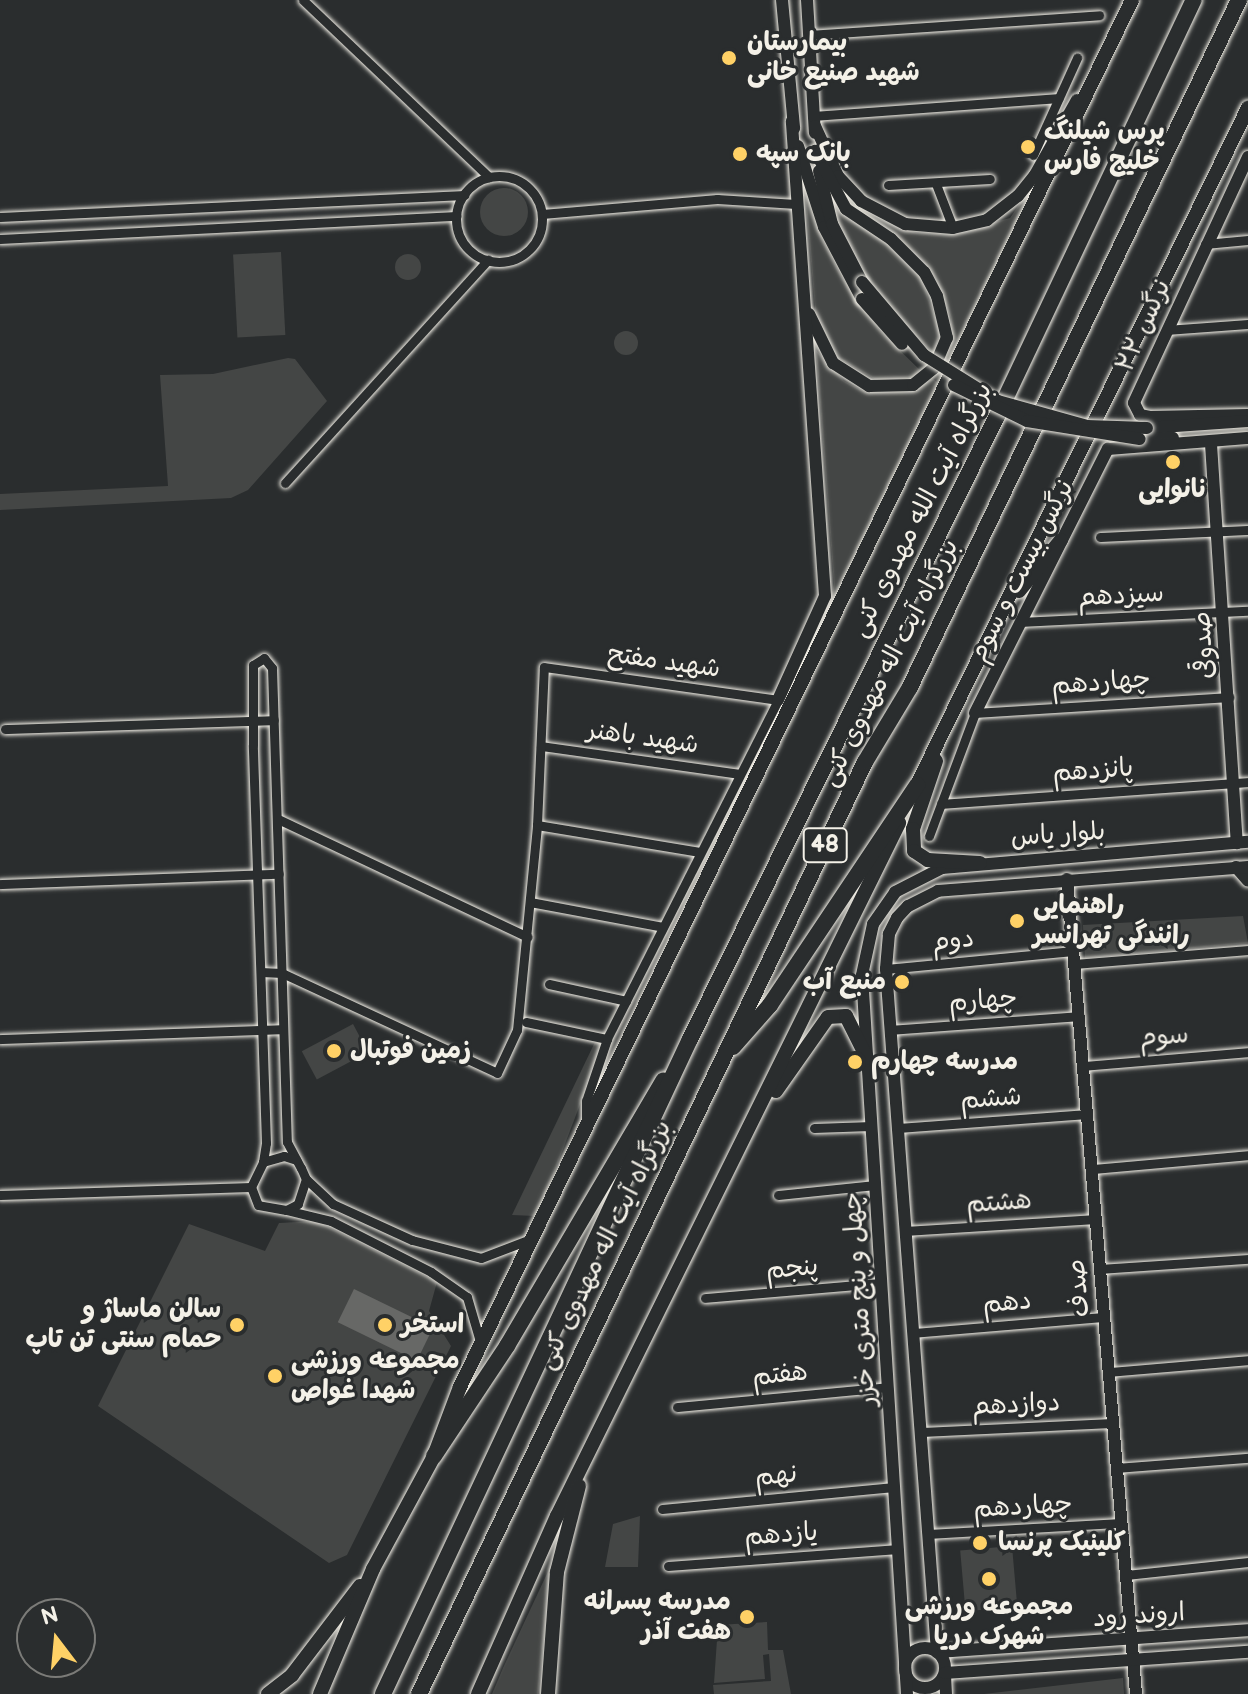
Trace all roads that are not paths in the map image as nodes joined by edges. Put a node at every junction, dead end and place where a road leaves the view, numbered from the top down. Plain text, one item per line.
1 (303, 0) edge
2 (782, 0) edge
3 (807, 0) edge
4 (1132, 0) edge
5 (1194, 0) edge
6 (1239, 0) edge
7 (1099, 15) dead end
8 (809, 35) junction
9 (1077, 58) dead end
10 (1094, 73) junction
11 (1058, 98) junction
12 (1248, 108) edge
13 (792, 121) junction
14 (814, 121) junction
15 (815, 151) junction
16 (1033, 155) dead end
17 (1248, 158) edge
18 (489, 177) junction
19 (990, 179) dead end
20 (936, 184) junction
21 (888, 185) dead end
22 (464, 195) junction
23 (796, 204) junction
24 (939, 204) junction
25 (542, 214) junction
26 (456, 216) junction
27 (0, 217) edge
28 (953, 228) junction
29 (931, 229) junction
30 (0, 239) edge
31 (1248, 240) edge
32 (1205, 244) junction
33 (488, 260) junction
34 (802, 288) junction
35 (1248, 324) edge
36 (1166, 330) junction
37 (1248, 418) edge
38 (1144, 433) junction
39 (1248, 436) edge
40 (1211, 444) junction
41 (285, 483) dead end
42 (1248, 530) edge
43 (1218, 533) junction
44 (1100, 537) dead end
45 (1061, 540) junction
46 (1003, 610) junction
47 (1248, 611) edge
48 (1225, 613) junction
49 (1019, 622) junction
50 (824, 642) junction
51 (794, 666) junction
52 (797, 697) junction
53 (1229, 697) junction
54 (778, 700) junction
55 (975, 713) junction
56 (274, 720) junction
57 (253, 721) junction
58 (947, 723) junction
59 (5, 729) dead end
60 (541, 746) junction
61 (739, 774) junction
62 (1248, 782) edge
63 (1233, 783) junction
64 (917, 785) junction
65 (941, 804) junction
66 (278, 819) junction
67 (537, 825) junction
68 (929, 836) dead end
69 (1242, 843) edge
70 (700, 852) junction
71 (980, 863) junction
72 (957, 865) junction
73 (1242, 867) edge
74 (279, 874) junction
75 (257, 876) junction
76 (1067, 879) junction
77 (1248, 881) edge
78 (0, 884) edge
79 (961, 886) junction
80 (530, 902) dead end
81 (884, 905) joint
82 (897, 918) joint
83 (663, 927) junction
84 (528, 937) junction
85 (1248, 950) edge
86 (1074, 958) junction
87 (886, 969) junction
88 (261, 972) junction
89 (282, 973) junction
90 (549, 984) dead end
91 (626, 1001) junction
92 (1079, 1016) junction
93 (526, 1022) dead end
94 (283, 1029) junction
95 (263, 1030) junction
96 (890, 1030) junction
97 (0, 1039) edge
98 (607, 1039) junction
99 (690, 1039) junction
100 (1248, 1052) edge
101 (867, 1058) junction
102 (719, 1064) junction
103 (1083, 1066) junction
104 (1087, 1114) junction
105 (871, 1126) junction
106 (814, 1128) dead end
107 (898, 1128) junction
108 (586, 1130) junction
109 (740, 1144) junction
110 (1248, 1155) edge
111 (296, 1160) junction
112 (263, 1162) junction
113 (1092, 1169) junction
114 (306, 1179) junction
115 (875, 1185) junction
116 (251, 1187) junction
117 (0, 1195) edge
118 (778, 1195) dead end
119 (286, 1210) junction
120 (1096, 1219) junction
121 (905, 1231) junction
122 (533, 1238) junction
123 (1248, 1259) edge
124 (1100, 1269) junction
125 (881, 1283) junction
126 (705, 1298) dead end
127 (1104, 1317) junction
128 (913, 1333) junction
129 (481, 1345) junction
130 (1248, 1360) edge
131 (1109, 1372) junction
132 (888, 1387) junction
133 (677, 1407) dead end
134 (1113, 1423) junction
135 (921, 1432) junction
136 (434, 1456) junction
137 (1248, 1458) edge
138 (586, 1462) junction
139 (1117, 1468) junction
140 (894, 1487) junction
141 (662, 1509) dead end
142 (1121, 1523) junction
143 (928, 1534) junction
144 (898, 1549) junction
145 (1248, 1562) edge
146 (668, 1566) dead end
147 (373, 1569) junction
148 (1126, 1575) junction
149 (1248, 1630) edge
150 (1131, 1639) junction
151 (937, 1652) junction
152 (1248, 1652) edge
153 (1133, 1660) junction
154 (906, 1671) junction
155 (945, 1673) junction
156 (268, 1694) edge
157 (320, 1694) edge
158 (383, 1694) edge
159 (419, 1694) edge
160 (478, 1694) edge
161 (548, 1694) edge
162 (907, 1694) edge
163 (946, 1694) edge
164 (1136, 1694) edge

1 - 18 street
2 - 13 main road
3 - 8 main road
4 - 10 main road
5 - 99 highway, بزرگراه آیت الله مهدوی کنی / 48
6 - 102 highway, بزرگراه آیت اله مهدوی کنی / 48
7 - 8 street
8 - 14 main road
9 - 11 street
10 - 28 main road
10 - 50 main road
11 - 14 street
11 - 16 street
12 - 46 main road
13 - 23 main road
13 - 38 main road, bridge
14 - 15 main road
14 - 29 main road
15 - 34 main road
15 - 38 main road, bridge
17 - 32 main road, نرگس ۲۲
18 - 22 street
18 - 25 street
19 - 20 street
20 - 21 street
20 - 24 street
22 - 26 street
22 - 27 street
23 - 25 street
23 - 34 main road
24 - 28 street
24 - 29 street
25 - 33 street
26 - 30 street
26 - 33 street
28 - 29 main road
31 - 32 street
32 - 36 main road, نرگس ۲۲
33 - 41 street
34 - 51 main road
35 - 36 street
36 - 37 main road, نرگس ۲۲
37 - 38 main road
38 - 39 main road
39 - 40 main road
40 - 43 main road, صدوقی
40 - 45 main road, نرگس بیست و سوم
42 - 43 street
43 - 44 street
43 - 48 main road, صدوقی
45 - 46 main road
45 - 49 main road, نرگس بیست و سوم
46 - 58 main road
47 - 48 street, سیزدهم
48 - 49 street, سیزدهم
48 - 53 main road, صدوقی
49 - 55 main road, نرگس بیست و سوم
50 - 51 main road
50 - 52 main road
51 - 52 main road
51 - 54 main road
52 - 108 main road
53 - 55 street, چهاردهم
53 - 63 main road, صدوقی
54 - 60 street, شهید مفتح
54 - 61 street
55 - 65 street
56 - 57 street
56 - 57 street
56 - 66 street
57 - 59 street
57 - 75 street
58 - 64 main road
58 - 71 main road
60 - 61 street, شهید باهنر
60 - 67 street
61 - 70 street
62 - 63 street, پانزدهم
63 - 65 street, پانزدهم
63 - 69 main road, صدوقی
64 - 102 highway
64 - 109 main road
65 - 68 street
66 - 74 street
66 - 84 street
67 - 70 street
67 - 84 street
69 - 71 main road, بلوار یاس
70 - 83 street
71 - 72 main road, بلوار یاس
72 - 79 main road
72 - 81 main road, بلوار یاس
73 - 76 main road, بلوار یاس
73 - 77 main road
74 - 75 street
74 - 89 street
75 - 78 street
75 - 88 street
76 - 79 main road, بلوار یاس
76 - 86 main road, صدف
79 - 82 main road, بلوار یاس
80 - 83 street
81 - 101 main road, چهل و پنج متری خزر
82 - 87 main road, چهل و پنج متری خزر
83 - 91 street
84 - 89 street
85 - 86 street, دوم
86 - 87 street, دوم
86 - 92 main road, صدف
87 - 96 main road, چهل و پنج متری خزر
88 - 89 street
88 - 95 street
89 - 94 street
90 - 91 street
91 - 98 street
92 - 96 street, چهارم
92 - 103 main road, صدف
93 - 98 street
94 - 95 street
94 - 111 street
95 - 97 street
95 - 112 street
96 - 107 main road, چهل و پنج متری خزر
98 - 108 street
99 - 136 highway
99 - 158 highway, بزرگراه آیت اله مهدوی کنی / 48
100 - 103 street, سوم
101 - 105 main road, چهل و پنج متری خزر
101 - 109 main road
102 - 159 highway, بزرگراه آیت اله مهدوی کنی / 48
103 - 104 main road, صدف
104 - 107 street, ششم
104 - 113 main road, صدف
105 - 106 street
105 - 115 main road, چهل و پنج متری خزر
107 - 121 main road, چهل و پنج متری خزر
108 - 122 main road
109 - 138 main road
110 - 113 street
111 - 112 street
111 - 114 street
112 - 116 street
113 - 120 main road, صدف
114 - 119 street
114 - 122 street
115 - 118 street
115 - 125 main road, چهل و پنج متری خزر
116 - 117 street
116 - 119 street
119 - 129 street
120 - 121 street, هشتم
120 - 124 main road, صدف
121 - 128 main road, چهل و پنج متری خزر
122 - 129 main road
123 - 124 street
124 - 127 main road, صدف
125 - 126 street, پنجم
125 - 132 main road, چهل و پنج متری خزر
127 - 128 street, دهم
127 - 131 main road, صدف
128 - 135 main road, چهل و پنج متری خزر
129 - 136 main road
130 - 131 street
131 - 134 main road, صدف
132 - 133 street, هفتم
132 - 140 main road, چهل و پنج متری خزر
134 - 135 street, دوازدهم
134 - 139 main road, صدف
135 - 143 main road, چهل و پنج متری خزر
136 - 147 main road
137 - 139 street
138 - 160 main road
138 - 161 main road
139 - 142 main road, صدف
140 - 141 street, نهم
140 - 144 main road, چهل و پنج متری خزر
142 - 143 street, چهاردهم
142 - 148 main road, صدف
143 - 151 main road, چهل و پنج متری خزر
144 - 146 street, یازدهم
144 - 154 main road, چهل و پنج متری خزر
145 - 148 street
147 - 156 main road
147 - 157 main road
148 - 150 main road, صدف
149 - 150 main road, اروند رود
150 - 151 main road, اروند رود
150 - 153 main road, صدف
151 - 154 main road
151 - 155 main road
152 - 153 main road, اروند رود
153 - 155 main road, اروند رود
153 - 164 main road, صدف
154 - 155 main road
154 - 162 main road, چهل و پنج متری خزر
155 - 163 main road

